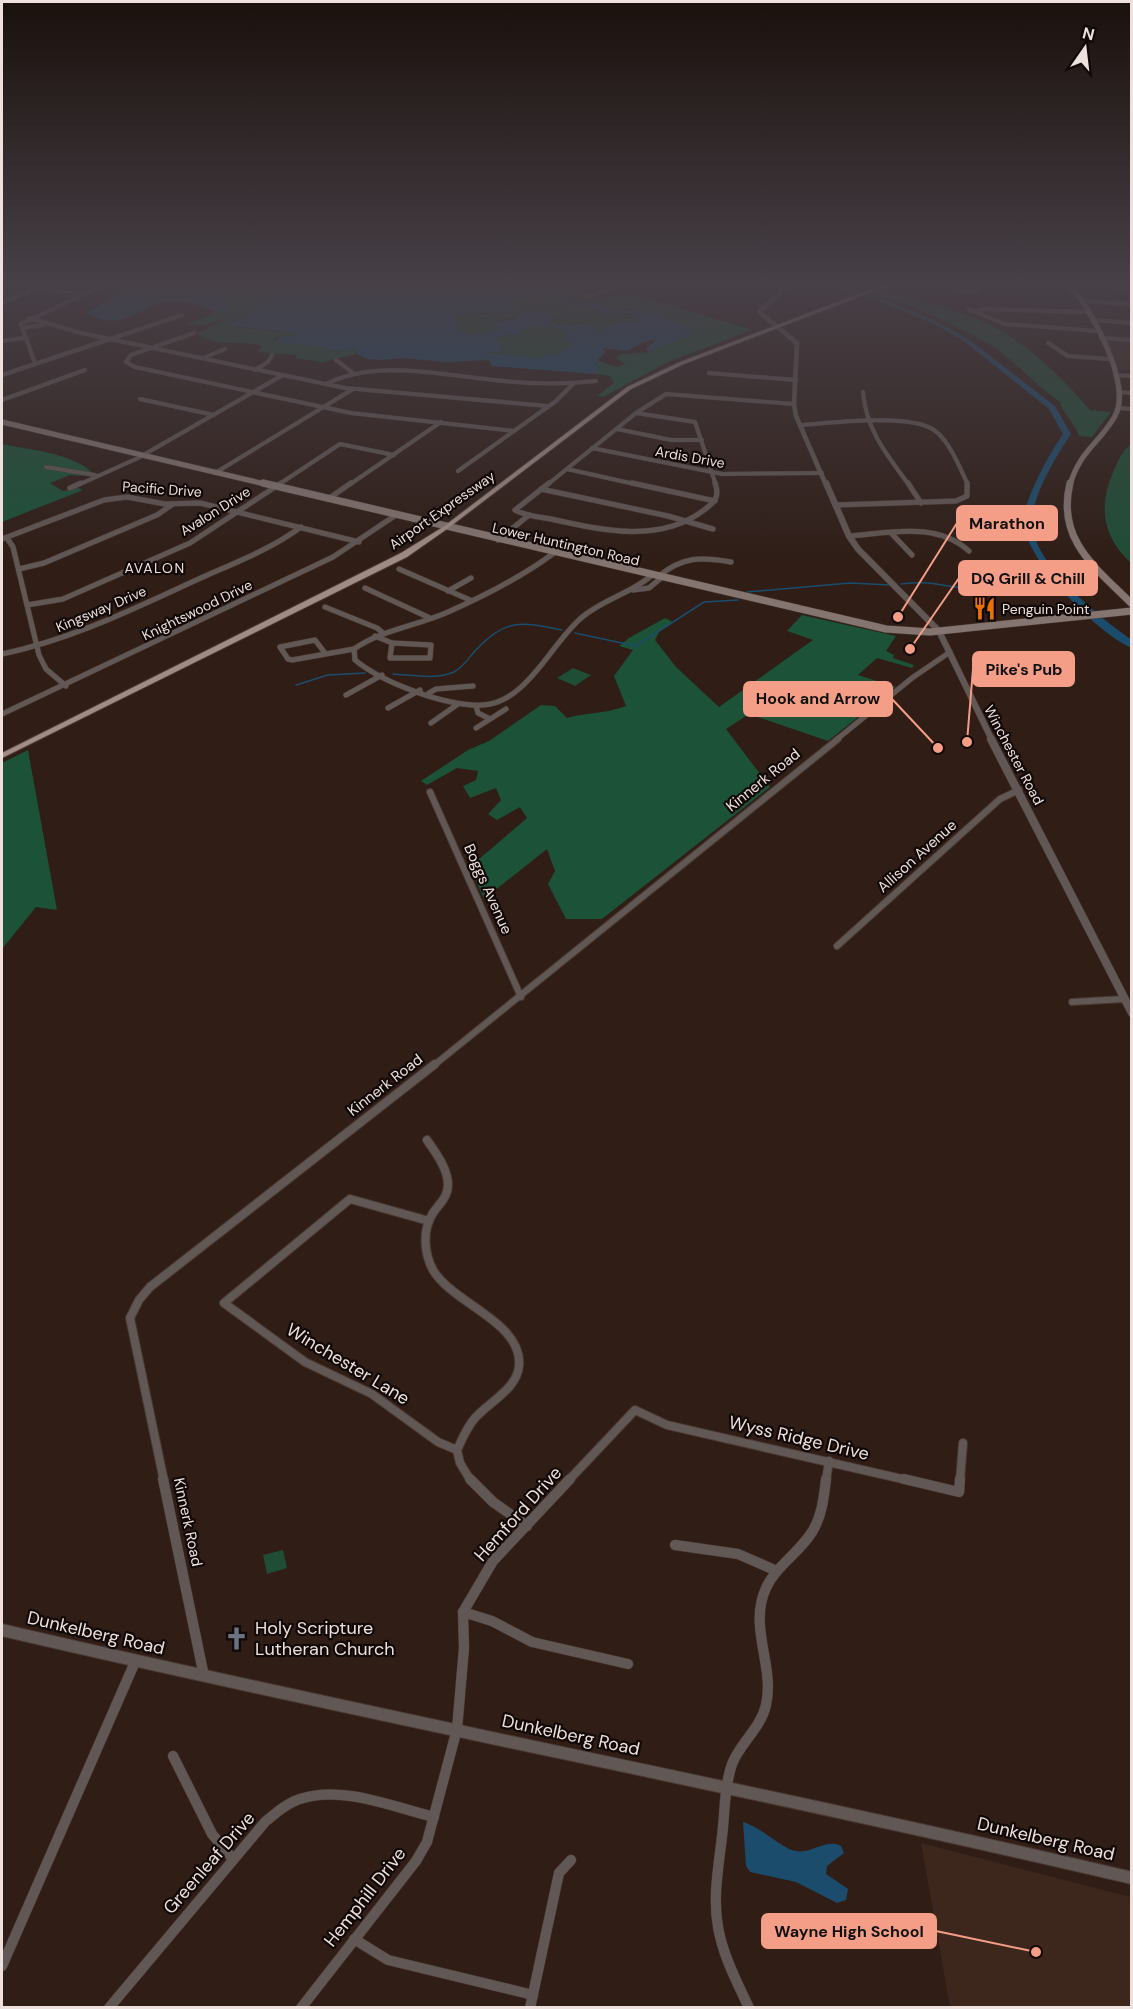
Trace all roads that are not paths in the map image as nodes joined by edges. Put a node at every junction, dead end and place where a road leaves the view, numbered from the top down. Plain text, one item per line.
1 (66, 377) edge
2 (179, 377) edge
3 (280, 377) edge
4 (291, 377) edge
5 (344, 377) edge
6 (476, 377) edge
7 (653, 377) edge
8 (756, 377) edge
9 (796, 377) edge
10 (1115, 377) edge
11 (796, 380) junction
12 (596, 381) dead end
13 (326, 384) junction
14 (573, 384) junction
15 (354, 389) junction
16 (863, 392) dead end
17 (1119, 392) junction
18 (253, 393) junction
19 (1131, 393) edge
20 (140, 399) dead end
21 (2, 400) edge
22 (794, 404) junction
23 (548, 406) junction
24 (322, 407) junction
25 (1119, 408) junction
26 (1131, 409) edge
27 (636, 413) junction
28 (214, 415) junction
29 (2, 422) edge
30 (441, 422) junction
31 (869, 423) junction
32 (800, 425) junction
33 (616, 429) junction
34 (514, 431) junction
35 (702, 440) junction
36 (592, 448) junction
37 (394, 455) junction
38 (142, 456) junction
39 (45, 466) dead end
40 (567, 469) junction
41 (458, 471) dead end
42 (215, 473) junction
43 (713, 473) junction
44 (822, 473) junction
45 (95, 475) junction
46 (70, 488) dead end
47 (275, 488) junction
48 (541, 489) junction
49 (328, 500) junction
50 (715, 501) junction
51 (921, 502) junction
52 (173, 504) junction
53 (836, 505) junction
54 (238, 512) junction
55 (396, 515) junction
56 (529, 515) junction
57 (688, 520) junction
58 (302, 527) junction
59 (441, 527) junction
60 (713, 529) dead end
61 (891, 534) junction
62 (849, 536) junction
63 (4, 538) edge
64 (498, 540) junction
65 (359, 542) junction
66 (969, 551) dead end
67 (550, 552) junction
68 (912, 555) dead end
69 (731, 562) dead end
70 (19, 569) junction
71 (399, 569) dead end
72 (657, 577) junction
73 (471, 578) dead end
74 (365, 588) dead end
75 (633, 590) junction
76 (448, 591) junction
77 (470, 600) junction
78 (1131, 604) edge
79 (27, 605) junction
80 (325, 607) dead end
81 (1131, 611) edge
82 (430, 618) junction
83 (939, 631) junction
84 (383, 633) junction
85 (375, 636) junction
86 (392, 643) junction
87 (37, 646) junction
88 (354, 650) junction
89 (950, 652) junction
90 (325, 653) junction
91 (2, 654) edge
92 (382, 675) junction
93 (66, 686) junction
94 (473, 686) dead end
95 (420, 690) junction
96 (429, 693) junction
97 (346, 695) dead end
98 (458, 704) junction
99 (473, 706) junction
100 (388, 708) dead end
101 (506, 709) dead end
102 (2, 714) edge
103 (490, 719) junction
104 (431, 723) dead end
105 (476, 728) dead end
106 (2, 750) edge
107 (2, 756) edge
108 (1018, 790) junction
109 (430, 792) dead end
110 (837, 946) dead end
111 (521, 997) junction
112 (1124, 999) junction
113 (1072, 1002) dead end
114 (1131, 1013) edge
115 (428, 1140) dead end
116 (429, 1221) junction
117 (635, 1410) joint
118 (963, 1443) dead end
119 (457, 1450) junction
120 (829, 1461) junction
121 (526, 1526) junction
122 (675, 1545) dead end
123 (777, 1571) junction
124 (463, 1612) junction
125 (2, 1630) edge
126 (135, 1662) junction
127 (628, 1664) dead end
128 (204, 1676) junction
129 (457, 1729) junction
130 (173, 1756) dead end
131 (728, 1786) junction
132 (434, 1817) junction
133 (233, 1859) junction
134 (571, 1860) dead end
135 (1131, 1878) edge
136 (354, 1939) junction
137 (2, 1966) edge
138 (532, 1995) junction
139 (109, 2007) edge
140 (301, 2007) edge
141 (530, 2007) edge
142 (748, 2007) edge

1 - 21 street
2 - 18 street
3 - 18 street
4 - 13 street
5 - 13 street
6 - 14 street
7 - 59 main road, Airport Expressway
8 - 11 street
9 - 11 street, Winchester Road
10 - 17 main road
11 - 22 street, Winchester Road
12 - 14 street
13 - 15 street
14 - 23 street
15 - 23 street
15 - 24 street
16 - 31 street
17 - 19 street
17 - 25 main road
18 - 24 street
18 - 28 street
20 - 28 street
22 - 27 street
22 - 32 street, Winchester Road
23 - 34 street
24 - 30 street
24 - 42 street
25 - 26 street
25 - 78 main road
27 - 33 street
27 - 35 street
28 - 38 street
29 - 38 main road, Lower Huntington Road
30 - 34 street
30 - 37 street
31 - 32 street
31 - 51 street
31 - 51 street
32 - 44 street, Winchester Road
33 - 35 street
33 - 36 street
34 - 41 street
35 - 43 street
36 - 40 street
36 - 43 street, Ardis Drive
37 - 47 street, Avalon Drive
37 - 49 street
38 - 42 main road, Lower Huntington Road
38 - 45 street
39 - 45 street
40 - 48 street
40 - 50 street
42 - 47 main road, Lower Huntington Road
43 - 44 street, Ardis Drive
43 - 50 street
44 - 53 street, Winchester Road
45 - 46 street
47 - 49 main road, Lower Huntington Road
47 - 54 street, Avalon Drive
48 - 56 street
48 - 57 street
49 - 55 main road, Lower Huntington Road
50 - 57 street
51 - 53 street
52 - 54 street, Pacific Drive
52 - 63 street, Pacific Drive
52 - 70 street
53 - 62 street, Winchester Road
54 - 58 street, Pacific Drive
54 - 79 street, Avalon Drive
55 - 59 main road, Lower Huntington Road
55 - 65 street, Knightswood Drive
56 - 57 street
56 - 64 street
57 - 60 street
58 - 65 street, Pacific Drive
58 - 87 street, Kingsway Drive
59 - 64 main road, Lower Huntington Road
59 - 106 main road, Airport Expressway
59 - 107 main road, Airport Expressway
61 - 62 street
61 - 66 street
61 - 68 street
62 - 83 street, Winchester Road
63 - 70 street
64 - 67 main road, Lower Huntington Road
65 - 93 street, Knightswood Drive
67 - 72 main road, Lower Huntington Road
67 - 77 street
69 - 72 street
70 - 79 street
71 - 76 street
72 - 75 street
72 - 75 street
72 - 83 main road, Lower Huntington Road
73 - 76 street
74 - 82 street
75 - 99 street
76 - 77 street
77 - 82 street
79 - 87 street
80 - 84 street
81 - 83 main road, Lower Huntington Road
82 - 84 street
83 - 89 street, Winchester Road
84 - 85 street
85 - 86 street
85 - 88 street
86 - 86 street
87 - 91 street, Kingsway Drive
87 - 93 street
88 - 90 street
88 - 92 street
89 - 108 street, Winchester Road
89 - 111 street, Kinnerk Road
90 - 90 street
92 - 95 street
92 - 97 street
93 - 102 street, Knightswood Drive
94 - 96 street
95 - 96 street
95 - 100 street
96 - 98 street
98 - 99 street
98 - 104 street
99 - 103 street
101 - 103 street
103 - 105 street
108 - 110 street, Allison Avenue
108 - 112 street, Winchester Road
109 - 111 street, Boggs Avenue
111 - 128 street, Kinnerk Road
112 - 113 street
112 - 114 street, Winchester Road
115 - 116 street
116 - 119 street
116 - 119 street, Winchester Lane
117 - 120 street, Wyss Ridge Drive
117 - 121 street, Hemford Drive
118 - 120 street, Wyss Ridge Drive
119 - 121 street
120 - 123 street
121 - 124 street, Hemford Drive
122 - 123 street
123 - 131 street
124 - 127 street
124 - 129 street
125 - 126 street, Dunkelberg Road
126 - 128 street, Dunkelberg Road
126 - 137 street
128 - 129 street, Dunkelberg Road
129 - 131 street, Dunkelberg Road
129 - 132 street, Hemphill Drive
130 - 133 street
131 - 135 street, Dunkelberg Road
131 - 142 street
132 - 133 street, Greenleaf Drive
132 - 136 street, Hemphill Drive
133 - 139 street, Greenleaf Drive
134 - 138 street
136 - 138 street
136 - 140 street, Hemphill Drive
138 - 141 street

